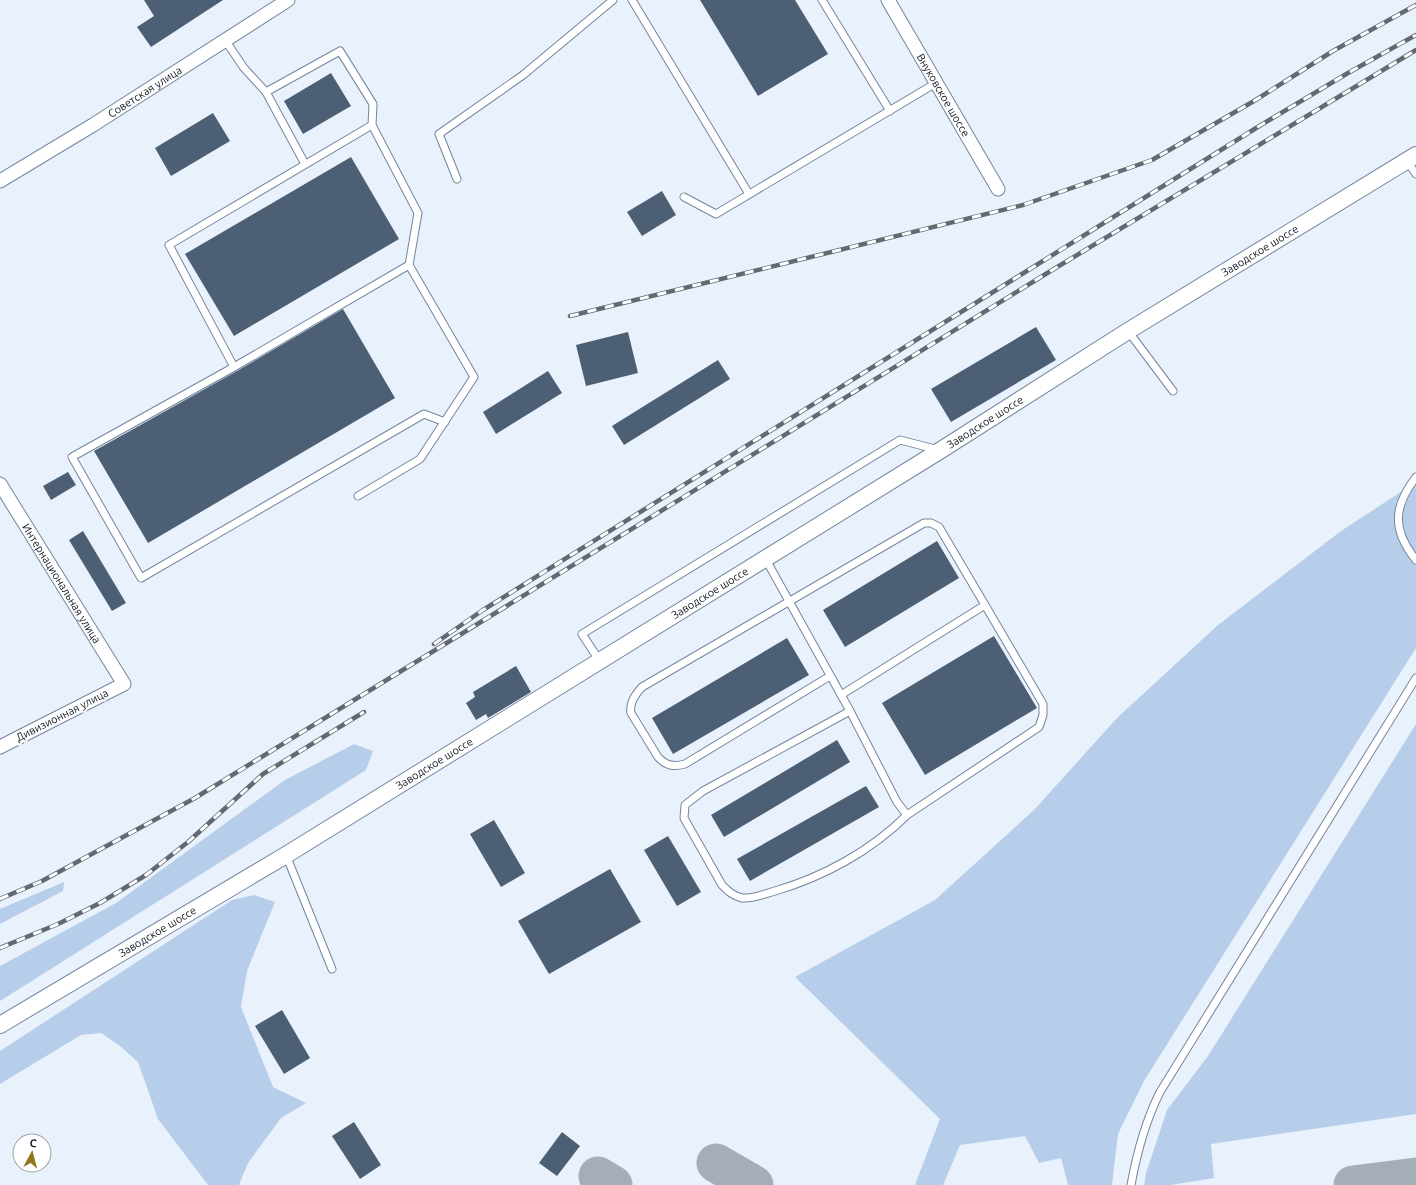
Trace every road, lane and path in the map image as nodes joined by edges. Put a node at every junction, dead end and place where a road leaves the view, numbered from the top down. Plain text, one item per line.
1 (288, 0) edge
2 (613, 0) edge
3 (632, 0) edge
4 (822, 0) edge
5 (888, 0) edge
6 (225, 40) junction
7 (936, 83) junction
8 (266, 92) junction
9 (890, 111) junction
10 (372, 125) junction
11 (1411, 158) edge
12 (306, 164) junction
13 (1416, 174) edge
14 (457, 178) dead end
15 (0, 181) edge
16 (998, 189) dead end
17 (749, 194) junction
18 (684, 197) dead end
19 (409, 265) junction
20 (1128, 331) junction
21 (234, 367) junction
22 (1173, 391) dead end
23 (445, 422) junction
24 (941, 450) junction
25 (1416, 477) edge
26 (0, 484) edge
27 (358, 496) dead end
28 (765, 558) junction
29 (1416, 560) edge
30 (789, 602) junction
31 (985, 605) junction
32 (599, 660) junction
33 (830, 676) junction
34 (1416, 678) edge
35 (124, 684) joint
36 (841, 695) junction
37 (850, 711) junction
38 (0, 747) edge
39 (907, 815) junction
40 (286, 854) junction
41 (332, 969) dead end
42 (0, 1025) edge
43 (1131, 1185) edge

1 - 6 street, Советская улица
2 - 14 lane
3 - 17 lane
4 - 9 lane
5 - 7 street, Внуковское шоссе
6 - 8 lane
6 - 15 street, Советская улица
7 - 9 lane
7 - 16 street, Внуковское шоссе
8 - 10 lane
8 - 12 lane
9 - 17 lane
10 - 12 lane
10 - 19 lane
11 - 13 lane
11 - 20 street, Заводское шоссе
12 - 21 lane
17 - 18 lane
19 - 21 lane
19 - 23 lane
20 - 22 lane
20 - 24 street, Заводское шоссе
21 - 23 lane
23 - 27 lane
24 - 28 street, Заводское шоссе
24 - 32 lane
25 - 29 lane
26 - 35 street, Интернациональная улица
28 - 30 lane
28 - 32 street, Заводское шоссе
30 - 31 lane
30 - 33 lane
30 - 33 lane
31 - 36 lane
31 - 39 lane
32 - 40 street, Заводское шоссе
33 - 36 lane
34 - 43 lane
35 - 38 street, Дивизионная улица
36 - 37 lane
37 - 39 lane
37 - 39 lane
40 - 41 lane
40 - 42 street, Заводское шоссе

